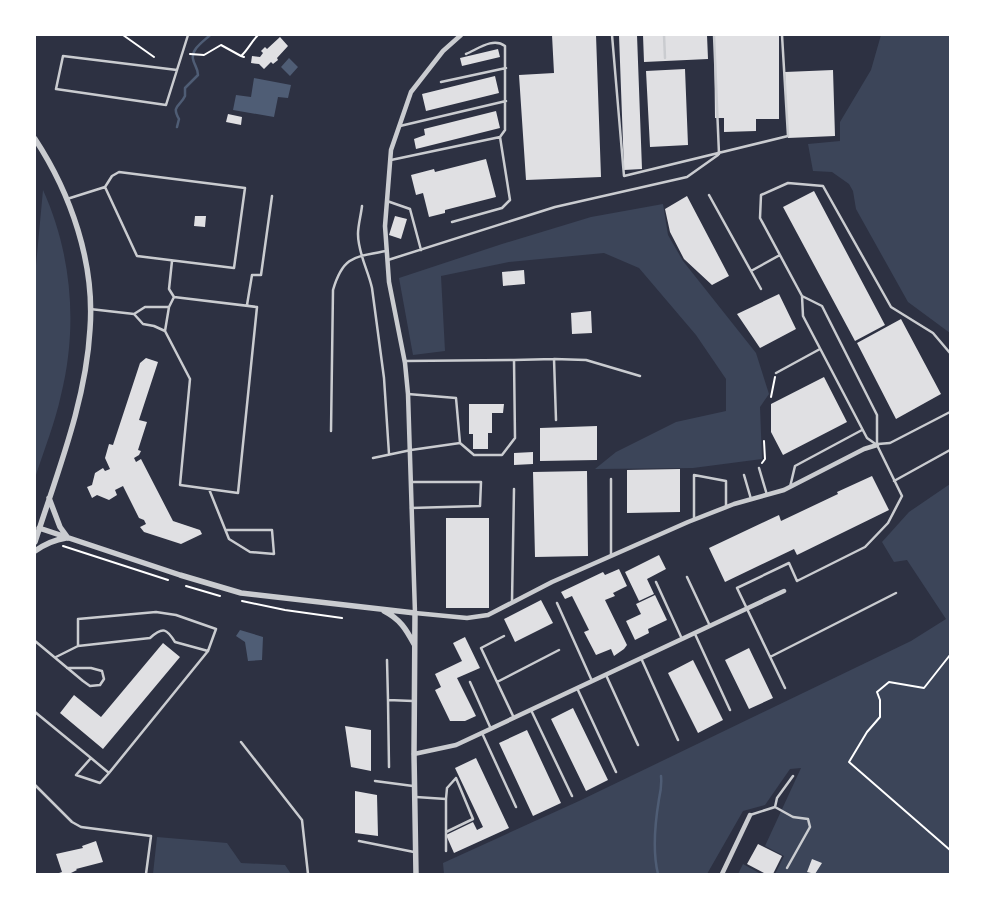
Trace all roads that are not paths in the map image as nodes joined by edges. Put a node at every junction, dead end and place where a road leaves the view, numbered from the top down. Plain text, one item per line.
1 (188, 35) edge
2 (461, 35) edge
3 (612, 35) edge
4 (664, 35) edge
5 (714, 35) edge
6 (782, 35) edge
7 (466, 54) dead end
8 (666, 58) dead end
9 (506, 68) junction
10 (177, 70) junction
11 (440, 82) dead end
12 (506, 101) junction
13 (399, 126) junction
14 (500, 136) junction
15 (35, 139) edge
16 (719, 154) junction
17 (390, 160) junction
18 (105, 187) junction
19 (709, 195) dead end
20 (272, 196) dead end
21 (67, 199) junction
22 (386, 200) junction
23 (362, 206) dead end
24 (452, 222) dead end
25 (421, 250) junction
26 (388, 251) junction
27 (362, 255) junction
28 (780, 255) junction
29 (388, 260) junction
30 (172, 261) junction
31 (751, 271) junction
32 (760, 289) dead end
33 (802, 296) junction
34 (174, 297) junction
35 (247, 305) junction
36 (169, 307) junction
37 (90, 309) junction
38 (134, 314) junction
39 (165, 331) junction
40 (820, 349) junction
41 (950, 353) edge
42 (554, 359) junction
43 (514, 360) junction
44 (405, 361) junction
45 (776, 373) road end
46 (640, 376) dead end
47 (408, 394) junction
48 (950, 412) edge
49 (556, 420) dead end
50 (862, 430) junction
51 (331, 431) dead end
52 (460, 443) junction
53 (876, 445) junction
54 (411, 450) junction
55 (950, 450) edge
56 (389, 454) junction
57 (373, 458) dead end
58 (759, 468) road end
59 (744, 475) dead end
60 (611, 480) dead end
61 (894, 481) junction
62 (411, 482) junction
63 (790, 487) junction
64 (209, 489) junction
65 (514, 489) dead end
66 (767, 495) junction
67 (49, 498) junction
68 (751, 499) junction
69 (726, 507) junction
70 (412, 508) junction
71 (694, 519) junction
72 (39, 528) junction
73 (226, 530) junction
74 (68, 538) junction
75 (35, 542) edge
76 (35, 552) edge
77 (611, 555) junction
78 (687, 577) dead end
79 (656, 582) dead end
80 (784, 591) dead end
81 (896, 593) dead end
82 (512, 603) junction
83 (557, 604) dead end
84 (746, 608) junction
85 (383, 610) junction
86 (415, 613) junction
87 (710, 626) junction
88 (694, 633) junction
89 (504, 636) dead end
90 (682, 639) junction
91 (35, 641) edge
92 (78, 646) junction
93 (415, 646) junction
94 (559, 650) dead end
95 (208, 652) junction
96 (56, 657) junction
97 (770, 657) junction
98 (641, 658) junction
99 (387, 660) dead end
100 (68, 668) junction
101 (606, 675) junction
102 (592, 681) junction
103 (470, 682) dead end
104 (497, 682) junction
105 (577, 688) junction
106 (785, 688) dead end
107 (388, 700) junction
108 (414, 701) junction
109 (531, 710) junction
110 (730, 710) dead end
111 (35, 712) edge
112 (514, 718) junction
113 (491, 729) junction
114 (482, 733) junction
115 (678, 740) dead end
116 (240, 742) dead end
117 (638, 745) dead end
118 (414, 754) junction
119 (91, 758) junction
120 (389, 767) dead end
121 (616, 772) dead end
122 (109, 773) junction
123 (793, 776) dead end
124 (375, 781) dead end
125 (35, 785) edge
126 (415, 786) junction
127 (572, 796) dead end
128 (415, 797) junction
129 (446, 799) junction
130 (516, 807) dead end
131 (775, 807) junction
132 (750, 815) joint
133 (446, 832) junction
134 (359, 841) dead end
135 (446, 851) dead end
136 (416, 852) junction
137 (787, 868) dead end
138 (146, 874) edge
139 (308, 874) edge
140 (416, 874) edge
141 (722, 874) edge

1 - 10 lane
2 - 13 street
3 - 16 lane
4 - 8 lane
5 - 16 lane
6 - 16 lane
7 - 9 lane
9 - 11 lane
9 - 12 lane
10 - 10 lane
12 - 13 lane
12 - 14 lane
13 - 17 street
14 - 17 lane
14 - 24 lane
15 - 21 street
16 - 25 lane
17 - 22 street
18 - 21 lane
18 - 30 lane
18 - 30 lane
19 - 31 lane
20 - 35 lane
21 - 37 street
22 - 25 lane
22 - 26 street
23 - 27 lane
25 - 29 lane
26 - 27 lane
26 - 29 street
27 - 51 lane
27 - 56 lane
28 - 31 lane
28 - 33 lane
28 - 41 lane
29 - 44 street
30 - 34 lane
31 - 32 lane
33 - 40 lane
33 - 53 lane
34 - 35 lane
34 - 36 lane
35 - 64 lane
36 - 38 lane
36 - 39 lane
37 - 38 lane
37 - 67 street
38 - 39 lane
39 - 64 lane
40 - 45 lane
40 - 50 lane
42 - 43 lane
42 - 46 lane
42 - 49 lane
43 - 44 lane
43 - 52 lane
44 - 47 street
47 - 52 lane
47 - 54 street
48 - 53 lane
50 - 53 lane
50 - 63 lane
52 - 54 lane
53 - 61 lane
53 - 63 street
54 - 56 lane
54 - 62 street
55 - 61 lane
56 - 57 lane
58 - 66 lane
59 - 68 lane
60 - 77 lane
61 - 84 lane
62 - 70 street
62 - 70 lane
63 - 66 street
64 - 73 lane
65 - 82 lane
66 - 68 street
67 - 72 street
67 - 74 street
68 - 69 street
69 - 71 street
69 - 71 lane
70 - 86 street
71 - 77 street
72 - 74 street
72 - 75 street
73 - 73 lane
74 - 76 street
74 - 85 street
77 - 82 street
78 - 87 lane
79 - 90 lane
80 - 84 street
81 - 97 lane
82 - 86 street
83 - 102 lane
84 - 87 street
84 - 97 lane
85 - 86 street
85 - 93 street
86 - 93 street
87 - 88 street
88 - 90 street
88 - 110 lane
89 - 104 lane
90 - 98 street
91 - 96 lane
92 - 95 lane
92 - 95 lane
92 - 96 lane
93 - 108 street
94 - 104 lane
95 - 122 lane
96 - 100 lane
97 - 106 lane
98 - 101 street
98 - 115 lane
99 - 107 lane
100 - 100 lane
101 - 102 street
101 - 117 lane
102 - 105 street
103 - 113 lane
104 - 112 lane
105 - 109 street
105 - 121 lane
107 - 108 lane
107 - 120 lane
108 - 118 street
109 - 112 street
109 - 127 lane
111 - 119 lane
112 - 113 street
113 - 114 street
114 - 118 street
114 - 130 lane
116 - 139 lane
118 - 126 street
119 - 122 lane
119 - 122 lane
123 - 131 lane
124 - 126 lane
125 - 138 lane
126 - 128 street
128 - 129 lane
128 - 136 street
129 - 133 lane
129 - 133 lane
131 - 132 lane
131 - 137 lane
132 - 141 street
133 - 135 lane
134 - 136 lane
136 - 140 street

